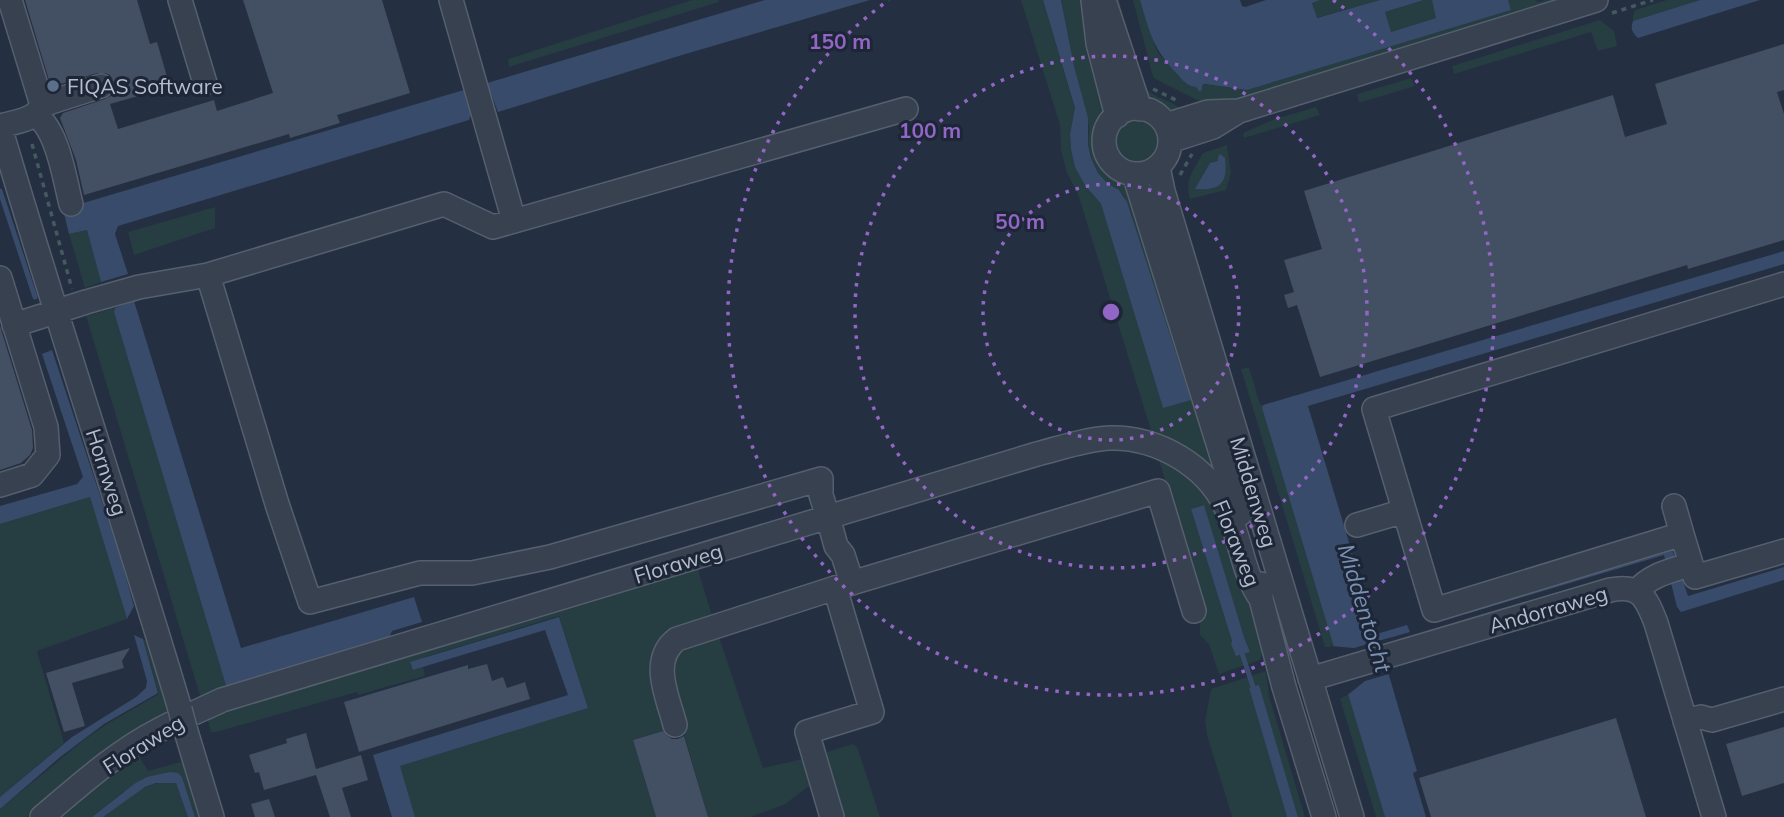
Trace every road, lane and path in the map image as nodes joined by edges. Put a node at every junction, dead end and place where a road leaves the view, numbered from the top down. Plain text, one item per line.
1 (10, 0) edge
2 (180, 0) edge
3 (451, 0) edge
4 (1093, 0) edge
5 (1104, 0) edge
6 (1596, 0) edge
7 (205, 83) dead end
8 (1149, 85) dead end
9 (101, 86) dead end
10 (1140, 108) junction
11 (906, 109) dead end
12 (1239, 111) junction
13 (34, 113) junction
14 (1116, 116) junction
15 (1190, 117) junction
16 (0, 126) edge
17 (1168, 133) junction
18 (1158, 167) junction
19 (1134, 174) junction
20 (71, 204) dead end
21 (514, 221) junction
22 (208, 275) junction
23 (0, 278) edge
24 (1784, 284) edge
25 (66, 309) junction
26 (15, 325) junction
27 (0, 485) edge
28 (1674, 506) dead end
29 (1404, 511) junction
30 (834, 516) junction
31 (1357, 525) dead end
32 (1682, 534) junction
33 (1784, 551) edge
34 (1678, 568) junction
35 (844, 586) junction
36 (1637, 591) junction
37 (1261, 599) junction
38 (1194, 611) dead end
39 (1310, 679) junction
40 (1784, 699) edge
41 (1685, 721) junction
42 (675, 725) dead end
43 (42, 817) edge
44 (212, 817) edge
45 (832, 817) edge
46 (1324, 817) edge
47 (1352, 817) edge
48 (1714, 817) edge

1 - 13 street
2 - 7 street
3 - 21 street
4 - 14 street
5 - 10 street
6 - 12 street
8 - 15 path
9 - 13 street
10 - 14 street
10 - 17 street
11 - 21 street
12 - 15 street
12 - 17 street
13 - 16 street
13 - 20 street
13 - 25 path
14 - 19 street
15 - 17 street
16 - 25 street, Hornweg
17 - 18 street
18 - 19 street
18 - 39 street, Middenweg
19 - 37 street, Middenweg
21 - 22 street
22 - 25 street
22 - 30 street
23 - 26 street
24 - 29 street
25 - 26 street
25 - 44 street, Hornweg
26 - 27 street
28 - 32 street
29 - 31 street
29 - 32 street
30 - 35 street
30 - 37 street, Floraweg
30 - 43 street, Floraweg
32 - 34 street
33 - 34 street
34 - 36 street
35 - 38 street
35 - 42 street
35 - 45 street
36 - 39 street, Andorraweg
36 - 41 street, Andorraweg
37 - 46 street, Middenweg
39 - 47 street, Middenweg
40 - 41 street
41 - 48 street, Andorraweg

